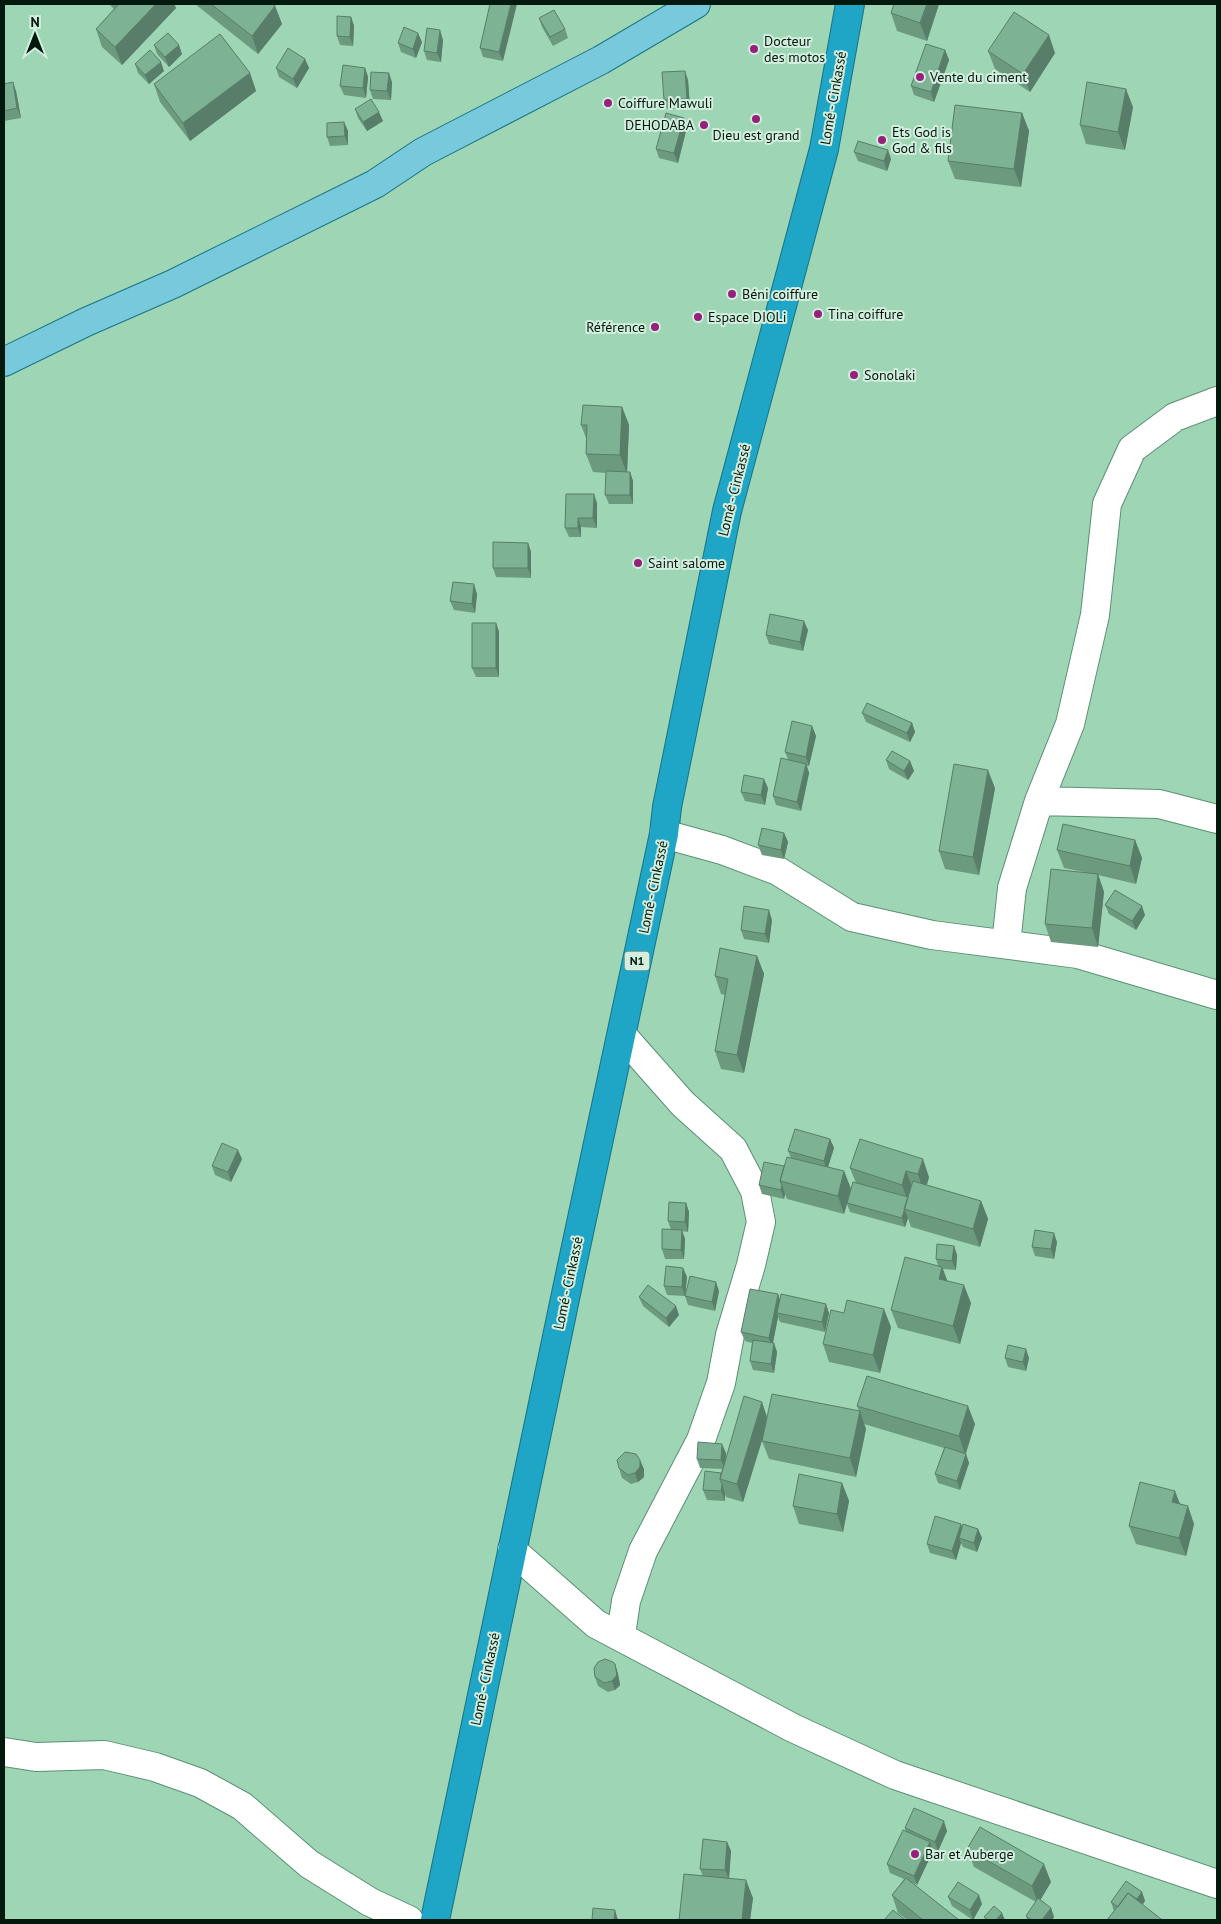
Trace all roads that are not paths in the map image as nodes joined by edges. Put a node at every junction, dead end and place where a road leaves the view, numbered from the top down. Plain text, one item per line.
1 (696, 4) edge
2 (850, 4) edge
3 (4, 362) edge
4 (1217, 401) edge
5 (1039, 801) junction
6 (1217, 819) edge
7 (664, 834) junction
8 (1006, 944) junction
9 (1217, 995) edge
10 (622, 1034) junction
11 (512, 1550) junction
12 (621, 1635) junction
13 (4, 1752) edge
14 (1217, 1884) edge
15 (409, 1920) edge
16 (435, 1920) edge

1 - 3 main road
2 - 7 highway, Lomé - Cinkassé / N1
4 - 5 street
5 - 6 street
5 - 8 street
7 - 8 street
7 - 10 highway, Lomé - Cinkassé / N1
8 - 9 street
10 - 11 highway, Lomé - Cinkassé / N1
10 - 12 street
11 - 12 street
11 - 16 highway, Lomé - Cinkassé / N1
12 - 14 street
13 - 15 street

